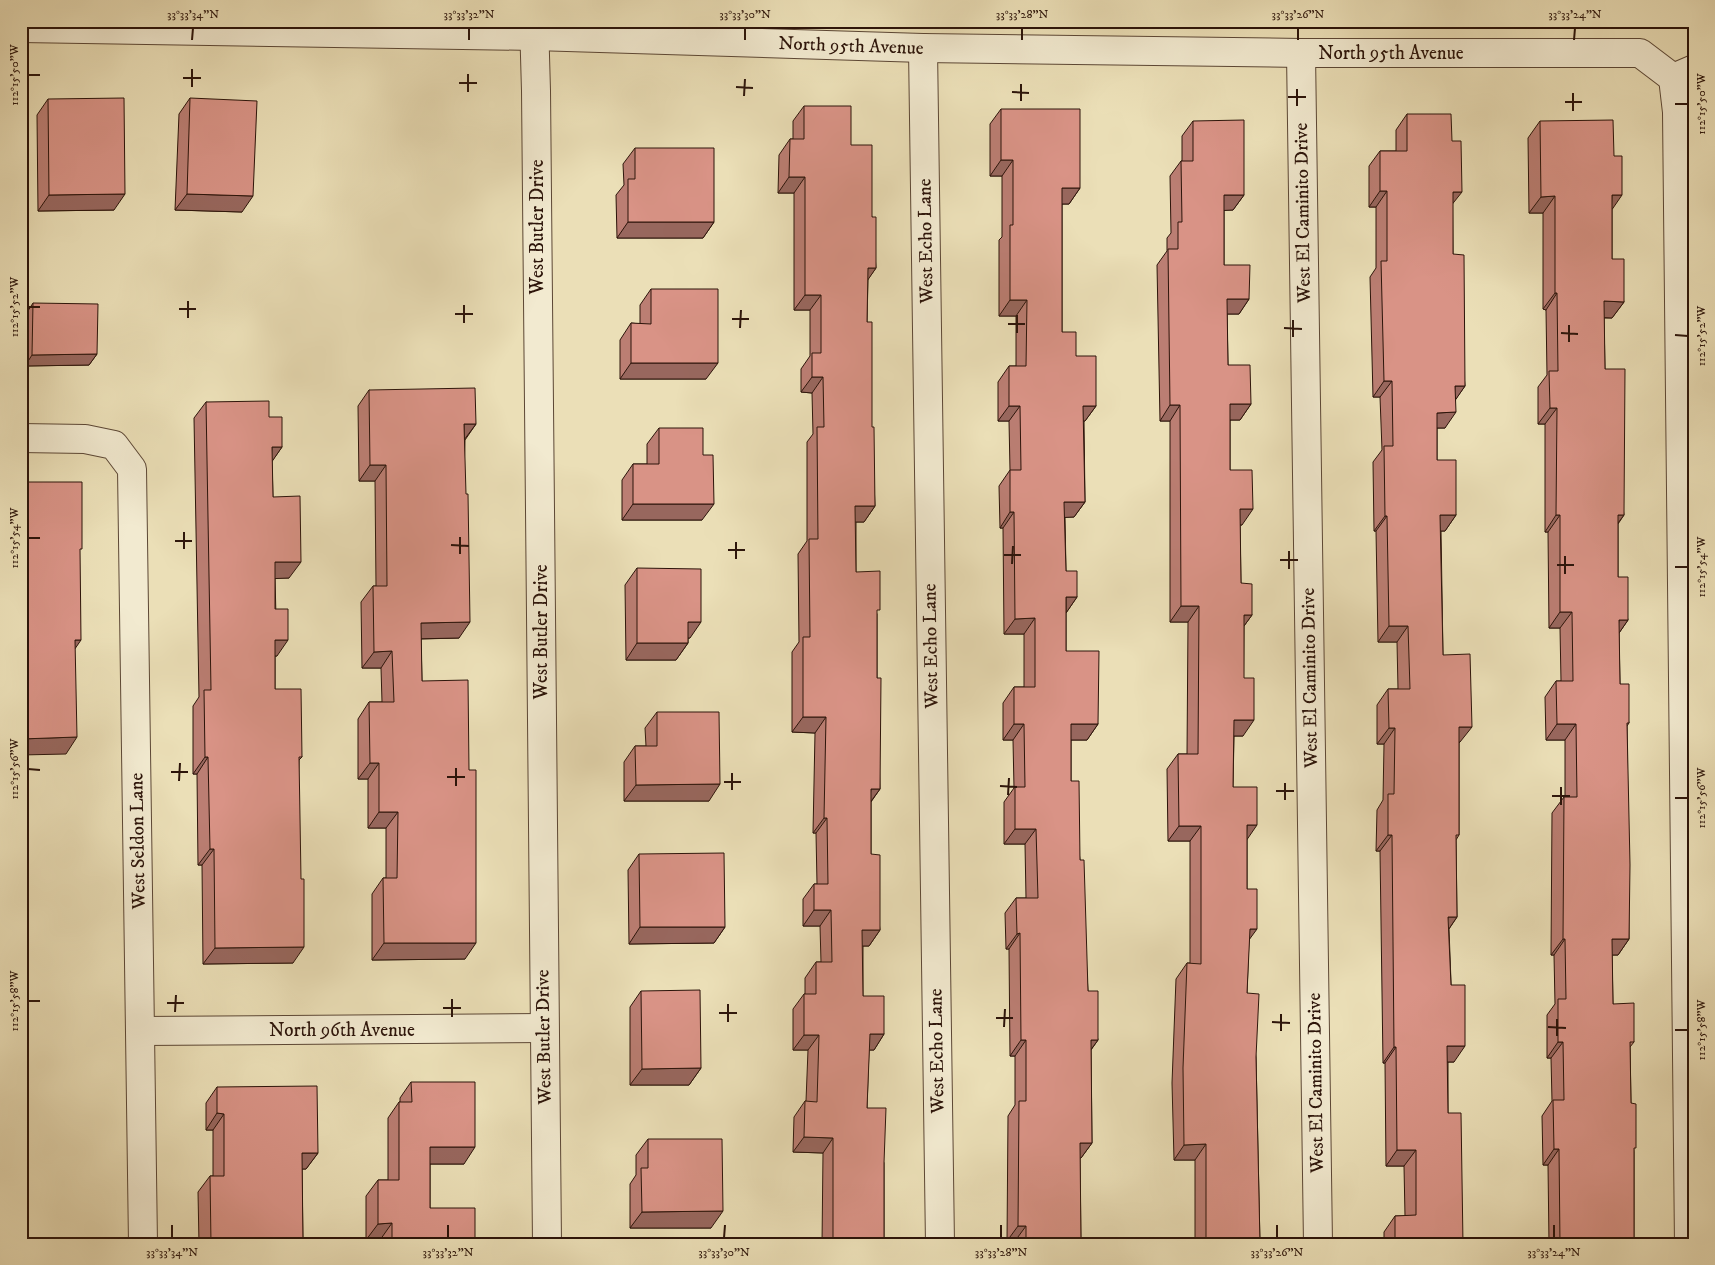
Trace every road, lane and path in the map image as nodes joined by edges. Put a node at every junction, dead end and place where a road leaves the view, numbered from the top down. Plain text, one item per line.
1 (21, 28) edge
2 (534, 29) edge
3 (923, 48) junction
4 (1301, 53) junction
5 (1683, 74) edge
6 (21, 438) edge
7 (544, 1028) junction
8 (140, 1031) junction
9 (143, 1244) edge
10 (547, 1244) edge
11 (940, 1244) edge
12 (1318, 1244) edge
13 (1689, 1244) edge

1 - 2 street, North 95th Avenue
2 - 3 street, North 95th Avenue
2 - 7 street, West Butler Drive
3 - 4 street, North 95th Avenue
3 - 11 street, West Echo Lane
4 - 5 street, North 95th Avenue
4 - 12 street, West El Caminito Drive
5 - 13 street
6 - 8 street, West Seldon Lane
7 - 8 street, North 96th Avenue
7 - 10 street, West Butler Drive
8 - 9 street, West Seldon Lane

